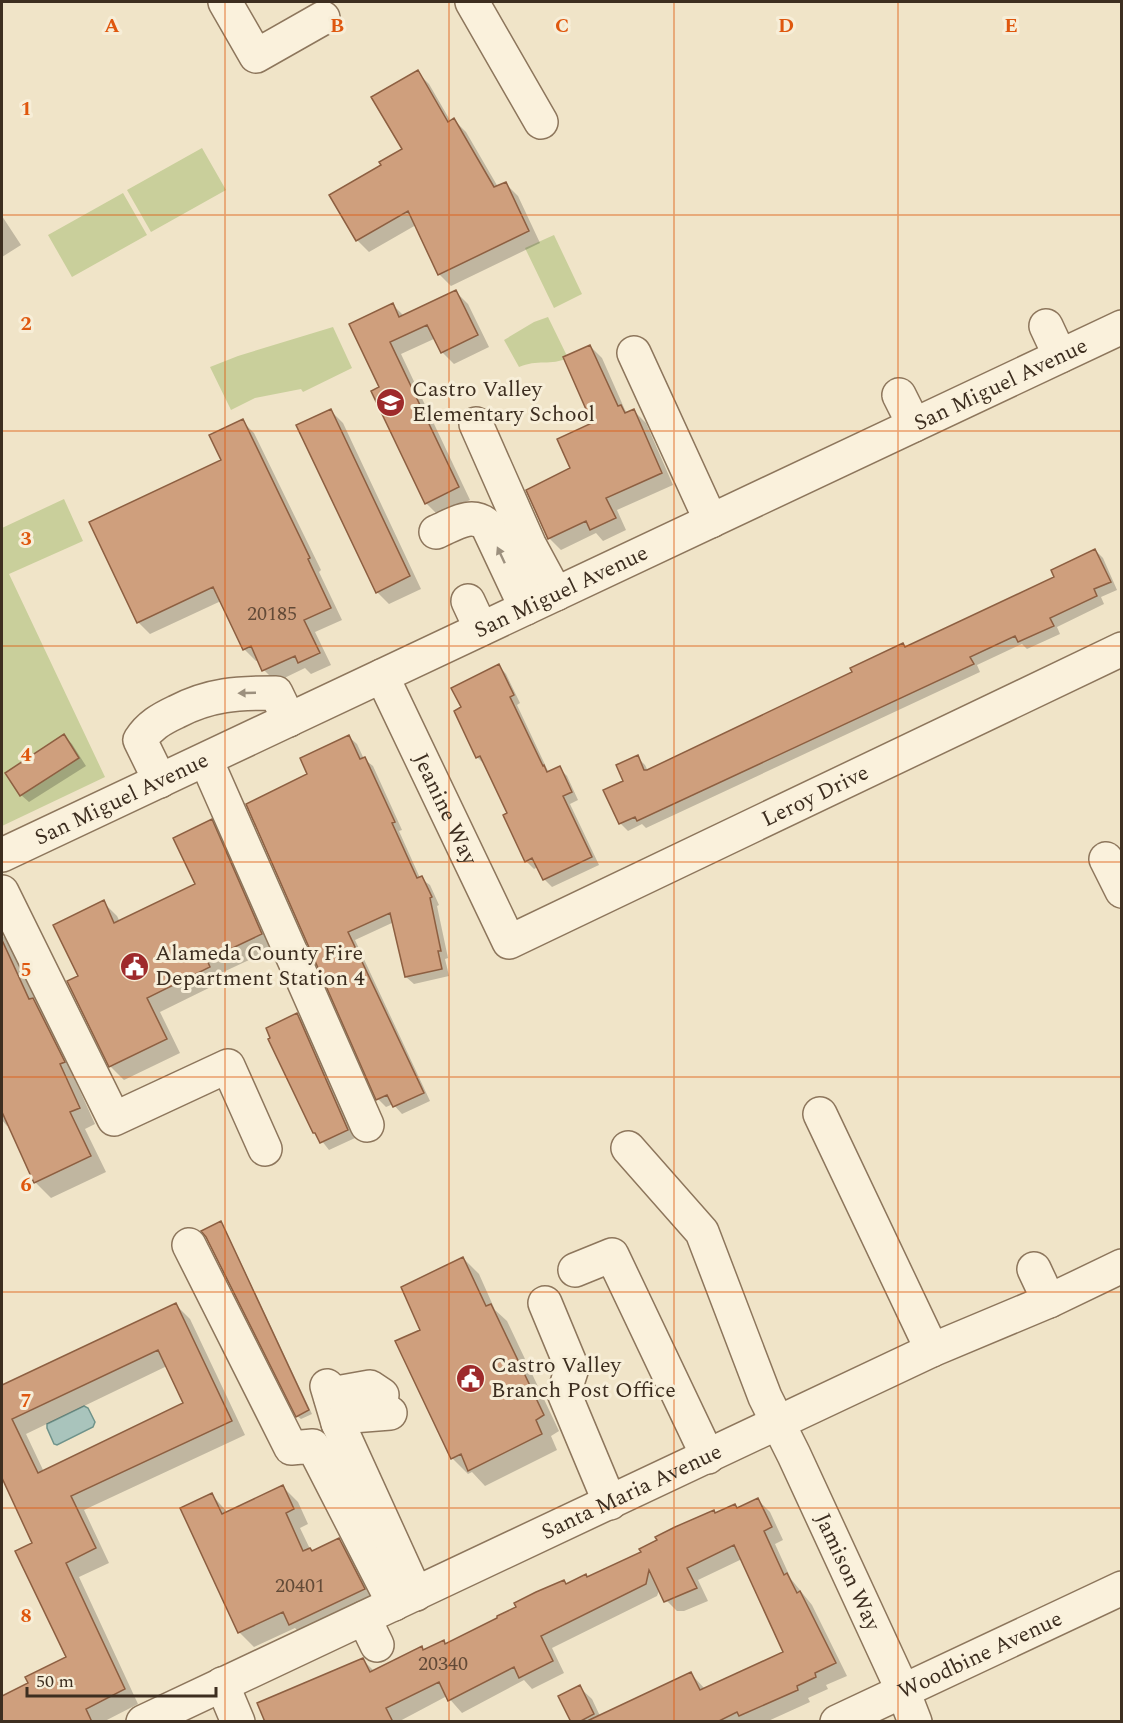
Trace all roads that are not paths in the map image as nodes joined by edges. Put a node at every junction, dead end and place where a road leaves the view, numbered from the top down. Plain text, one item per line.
1 (225, 2) edge
2 (472, 2) edge
3 (495, 2) edge
4 (323, 18) dead end
5 (511, 30) dead end
6 (541, 122) dead end
7 (1046, 326) dead end
8 (1122, 327) edge
9 (634, 353) dead end
10 (1060, 356) junction
11 (899, 395) dead end
12 (476, 424) dead end
13 (914, 425) junction
14 (711, 521) junction
15 (436, 532) dead end
16 (556, 594) junction
17 (526, 608) junction
18 (1122, 649) edge
19 (382, 676) junction
20 (289, 720) junction
21 (206, 760) junction
22 (160, 781) junction
23 (2, 855) edge
24 (1106, 860) dead end
25 (1122, 891) edge
26 (2, 892) edge
27 (508, 942) joint
28 (819, 1114) dead end
29 (367, 1125) dead end
30 (628, 1148) dead end
31 (265, 1149) dead end
32 (189, 1245) dead end
33 (1122, 1266) edge
34 (1034, 1269) dead end
35 (575, 1270) dead end
36 (1048, 1301) junction
37 (545, 1303) dead end
38 (932, 1350) junction
39 (386, 1404) dead end
40 (778, 1423) junction
41 (708, 1457) junction
42 (610, 1503) junction
43 (1122, 1588) edge
44 (405, 1599) junction
45 (212, 1680) junction
46 (903, 1691) junction
47 (159, 1713) edge
48 (238, 1722) edge
49 (837, 1722) edge
50 (915, 1722) edge

1 - 4 street
2 - 6 street
3 - 5 street
7 - 10 street
8 - 10 street, San Miguel Avenue
9 - 14 street
10 - 13 street, San Miguel Avenue
11 - 13 street
12 - 16 street
13 - 14 street, San Miguel Avenue
14 - 16 street, San Miguel Avenue
17 -> 15 street
16 - 17 street, San Miguel Avenue
17 - 19 street, San Miguel Avenue
18 - 27 street, Leroy Drive
19 - 20 street, San Miguel Avenue
19 - 27 street, Jeanine Way
20 - 21 street, San Miguel Avenue
20 -> 22 street
21 - 22 street, San Miguel Avenue
21 - 29 street
22 - 23 street, San Miguel Avenue
24 - 25 street
26 - 31 street
28 - 38 street
30 - 40 street, Jamison Way
32 - 44 street
33 - 36 street, Santa Maria Avenue
34 - 36 street
35 - 41 street
36 - 38 street, Santa Maria Avenue
37 - 42 street
38 - 40 street, Santa Maria Avenue
39 - 44 street
40 - 41 street, Santa Maria Avenue
40 - 46 street, Jamison Way
41 - 42 street, Santa Maria Avenue
42 - 44 street, Santa Maria Avenue
43 - 46 street, Woodbine Avenue
44 - 45 street, Santa Maria Avenue
45 - 47 street, Santa Maria Avenue
45 - 48 street
46 - 49 street, Woodbine Avenue
46 - 50 street, Jamison Way

